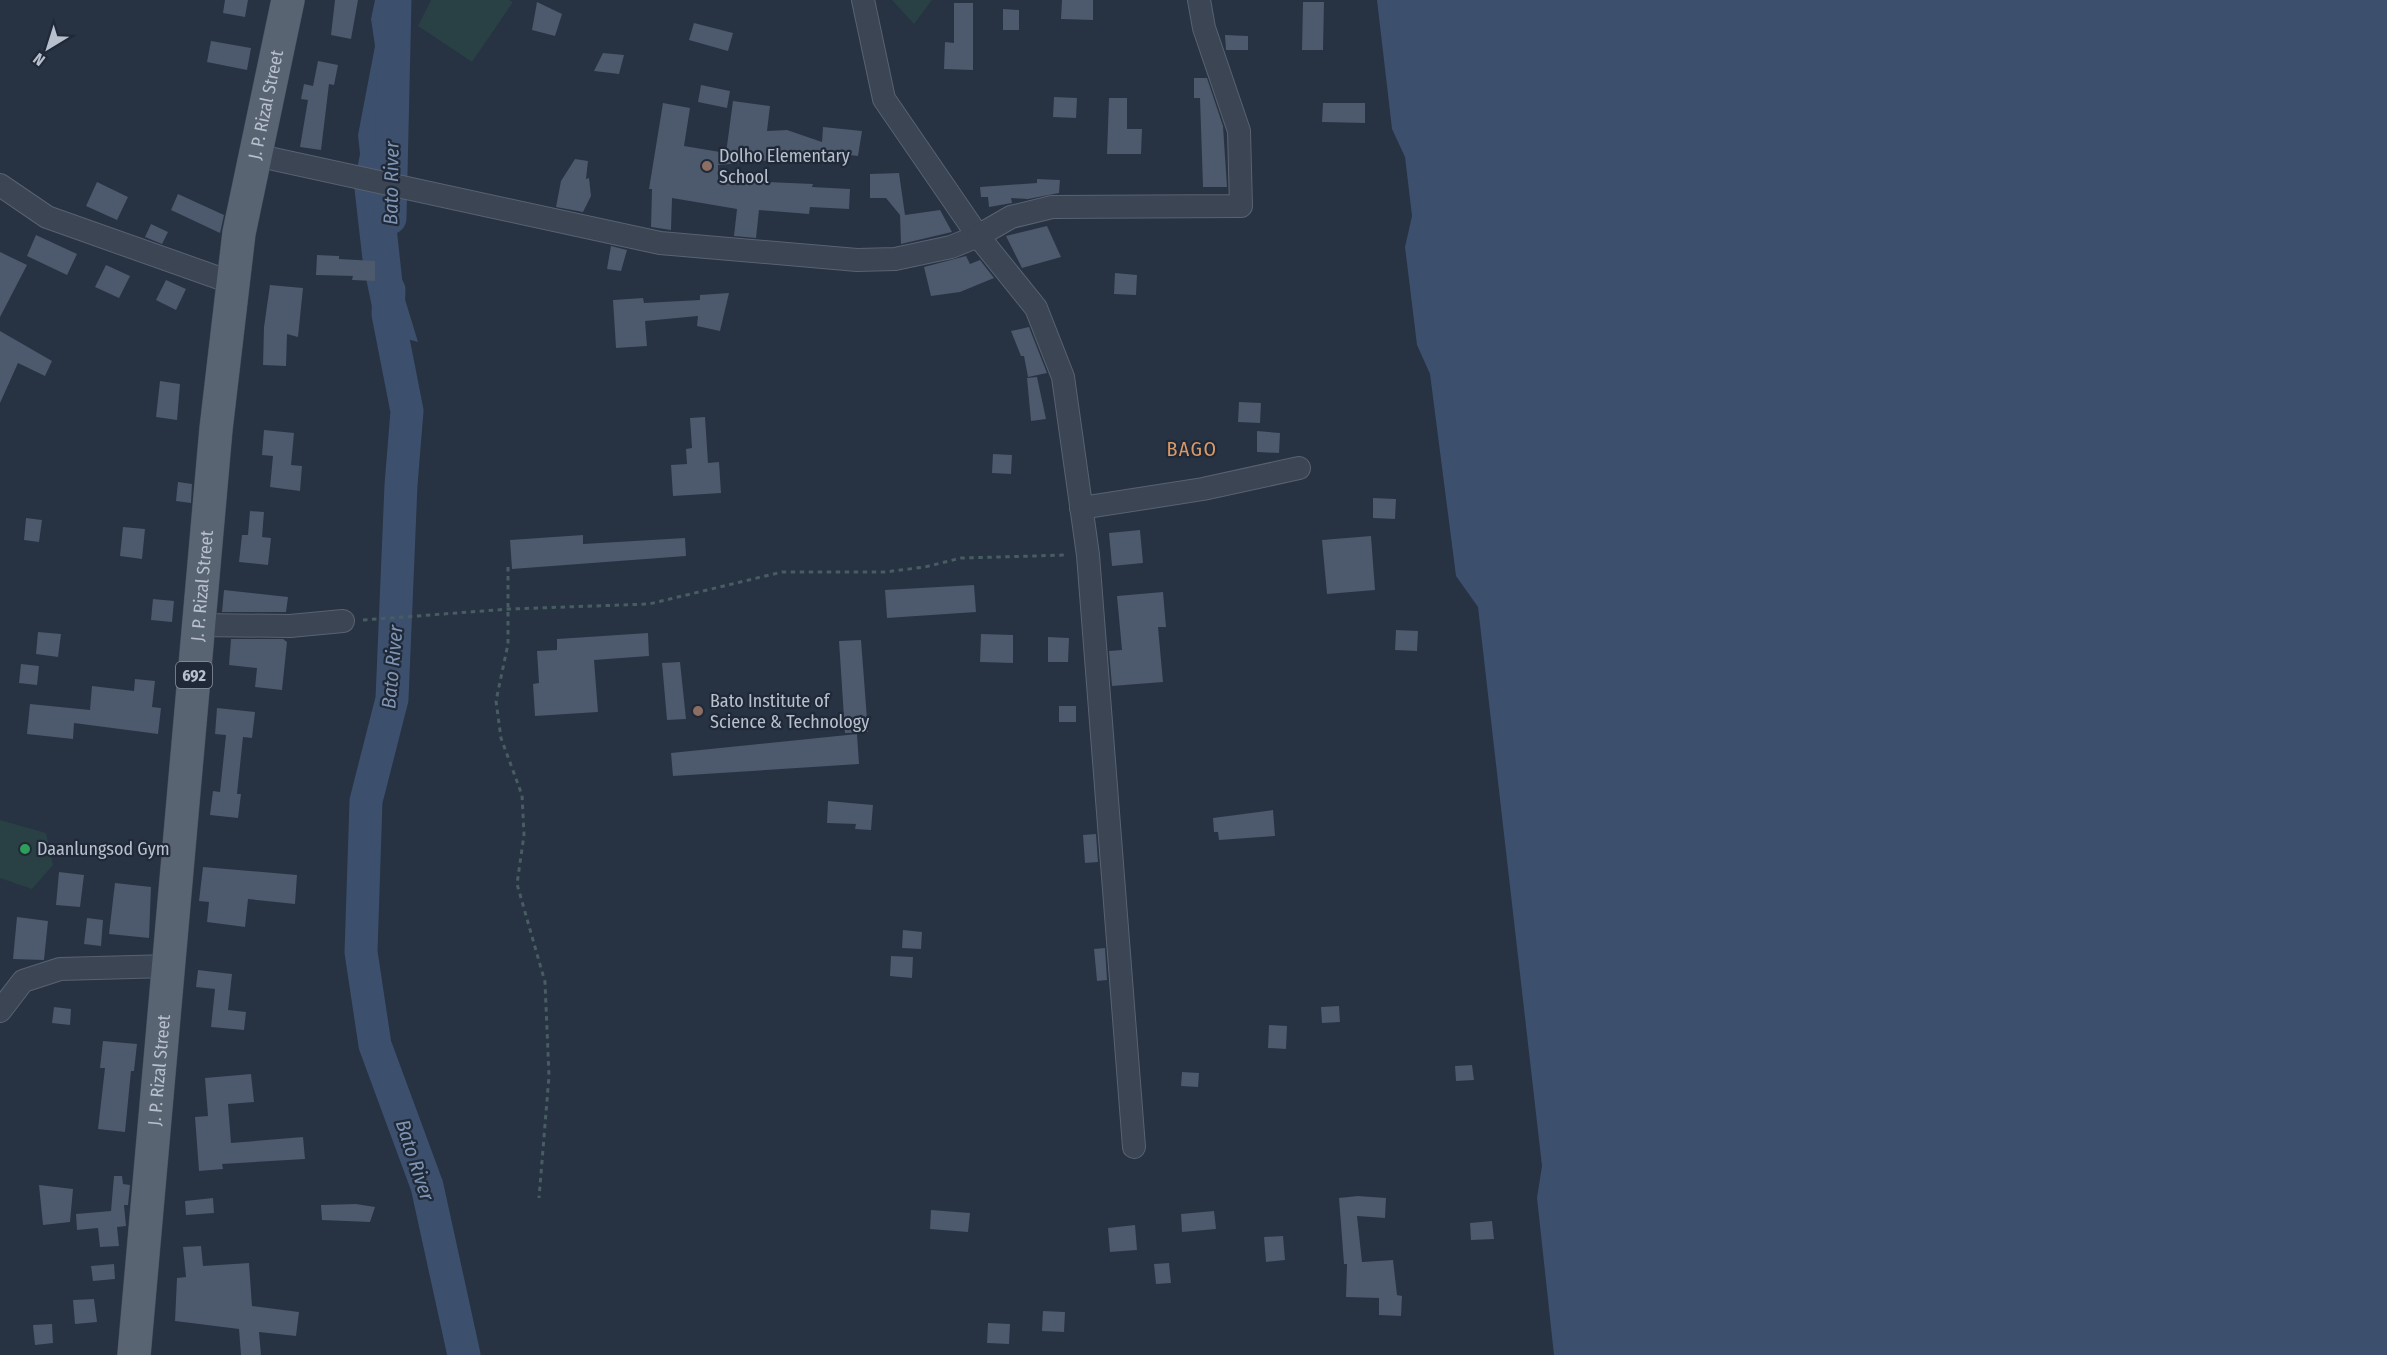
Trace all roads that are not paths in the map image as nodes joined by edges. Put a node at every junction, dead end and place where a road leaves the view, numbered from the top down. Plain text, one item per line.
1 (288, 0) edge
2 (863, 0) edge
3 (1199, 0) edge
4 (255, 155) junction
5 (0, 185) edge
6 (978, 236) junction
7 (233, 283) junction
8 (1299, 468) dead end
9 (1081, 508) junction
10 (343, 621) road end
11 (198, 625) junction
12 (169, 966) junction
13 (0, 1011) edge
14 (1134, 1147) dead end
15 (134, 1355) edge

1 - 4 main road, J. P. Rizal Street / 692
2 - 6 street
3 - 6 street
4 - 6 street
4 - 7 main road, J. P. Rizal Street / 692
5 - 7 street
6 - 9 street
7 - 11 main road, J. P. Rizal Street / 692
8 - 9 street
9 - 14 street
10 - 11 street
11 - 12 main road, J. P. Rizal Street / 692
12 - 13 street
12 - 15 main road, J. P. Rizal Street / 692

